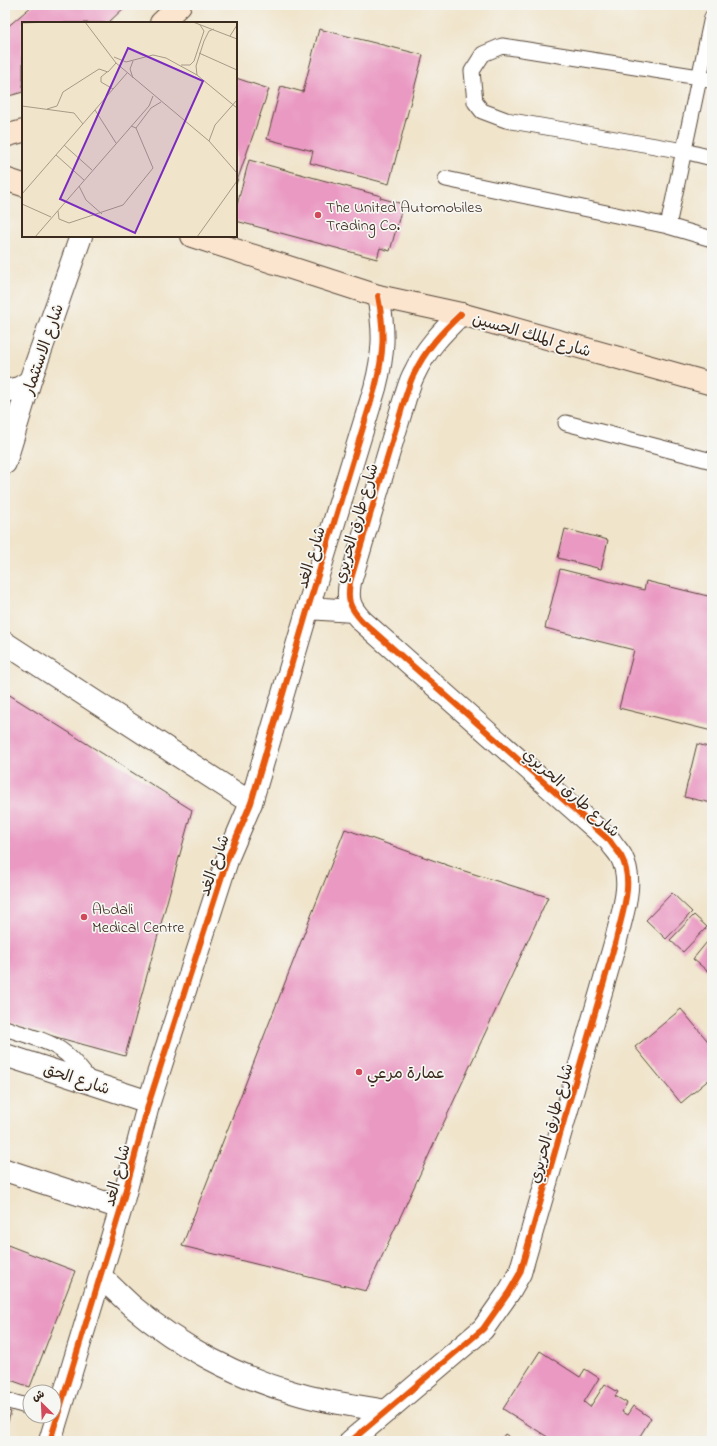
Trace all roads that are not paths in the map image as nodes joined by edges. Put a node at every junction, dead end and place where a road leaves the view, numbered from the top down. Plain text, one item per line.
1 (180, 5) edge
2 (712, 17) edge
3 (162, 22) edge
4 (706, 79) edge
5 (22, 130) edge
6 (5, 136) edge
7 (684, 151) junction
8 (712, 158) edge
9 (5, 179) edge
10 (446, 179) dead end
11 (22, 185) edge
12 (668, 226) junction
13 (81, 237) edge
14 (195, 237) edge
15 (712, 239) edge
16 (378, 296) junction
17 (461, 314) junction
18 (30, 381) junction
19 (712, 384) edge
20 (5, 391) edge
21 (566, 423) dead end
22 (712, 462) edge
23 (5, 463) edge
24 (308, 608) junction
25 (353, 611) junction
26 (5, 643) edge
27 (251, 803) junction
28 (5, 1028) edge
29 (5, 1055) edge
30 (92, 1083) junction
31 (149, 1102) junction
32 (5, 1170) edge
33 (121, 1208) junction
34 (100, 1276) junction
35 (62, 1397) edge
36 (5, 1400) edge
37 (22, 1405) edge
38 (387, 1411) junction
39 (54, 1424) edge
40 (50, 1441) edge
41 (351, 1441) edge

1 - 3 main road
2 - 4 lane
4 - 7 lane
4 - 7 lane
5 - 6 main road
7 - 8 lane
7 - 12 lane
9 - 11 main road
10 - 12 lane
12 - 15 lane
13 - 18 street, شارع الاستثمار
14 - 16 main road, شارع الملك الحسين
16 - 17 main road, شارع الملك الحسين
16 - 24 street, شارع الغد
17 - 19 main road, شارع الملك الحسين
17 - 25 street, شارع طارق الحريري
18 - 20 street
18 - 23 street, شارع الاستثمار
21 - 22 lane
24 - 25 street
24 - 27 street, شارع الغد
25 - 38 street, شارع طارق الحريري
26 - 27 street
27 - 31 street, شارع الغد
28 - 30 lane
29 - 30 street, شارع الحق
30 - 31 street, شارع الحق
31 - 33 street, شارع الغد
32 - 33 street
33 - 34 street, شارع الغد
34 - 35 street, شارع الغد
34 - 38 street
36 - 37 lane
38 - 41 street, شارع طارق الحريري
39 - 40 street, شارع الغد

